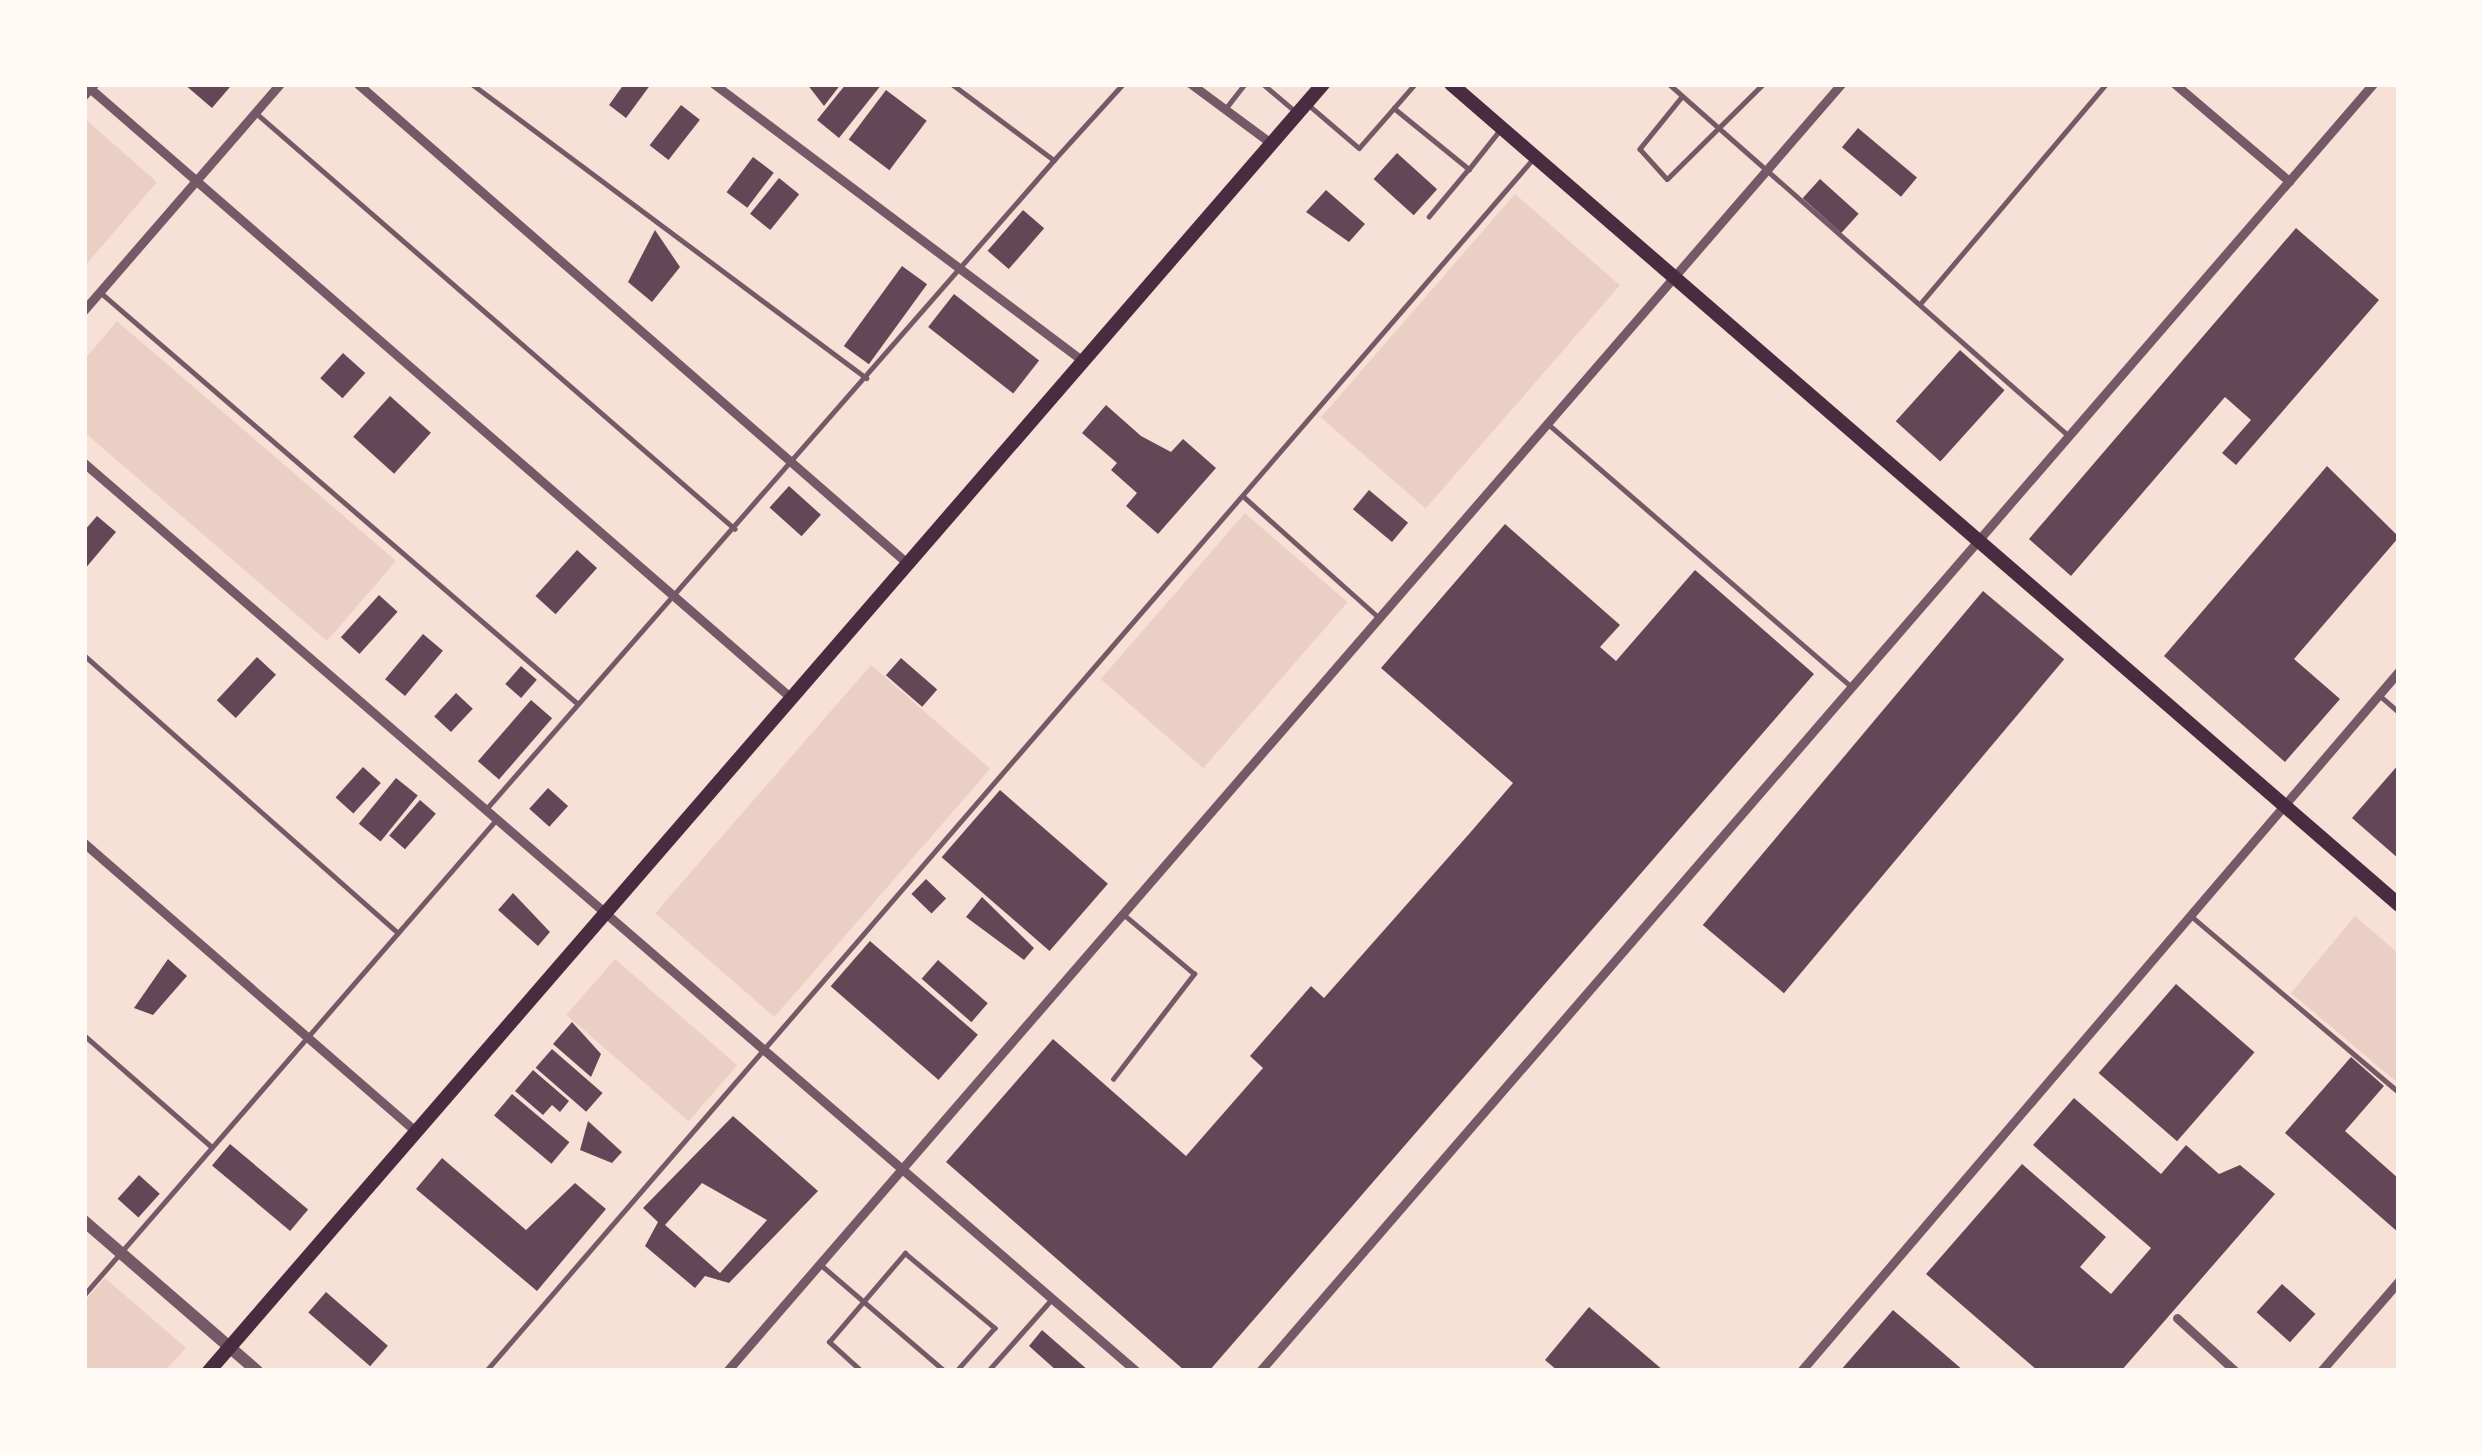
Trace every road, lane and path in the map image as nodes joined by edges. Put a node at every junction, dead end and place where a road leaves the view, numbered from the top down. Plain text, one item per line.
1 (280, 84) edge
2 (358, 84) edge
3 (472, 84) edge
4 (714, 84) edge
5 (952, 84) edge
6 (1123, 84) edge
7 (1191, 84) edge
8 (1245, 84) edge
9 (1263, 84) edge
10 (1323, 84) edge
11 (1415, 84) edge
12 (1451, 84) edge
13 (1669, 84) edge
14 (1763, 84) edge
15 (1841, 84) edge
16 (2106, 84) edge
17 (2176, 84) edge
18 (2373, 84) edge
19 (89, 89) edge
20 (1682, 97) junction
21 (1302, 108) junction
22 (1394, 108) junction
23 (1225, 110) junction
24 (256, 112) junction
25 (1502, 128) junction
26 (1721, 134) junction
27 (1272, 144) junction
28 (1535, 157) junction
29 (1054, 160) junction
30 (1469, 169) junction
31 (1763, 174) junction
32 (196, 181) junction
33 (2289, 181) junction
34 (1429, 217) dead end
35 (959, 268) junction
36 (1674, 277) junction
37 (100, 292) junction
38 (1919, 306) junction
39 (84, 310) edge
40 (1087, 363) junction
41 (867, 379) junction
42 (1546, 423) junction
43 (2069, 436) junction
44 (84, 463) edge
45 (793, 463) junction
46 (1242, 496) junction
47 (735, 529) junction
48 (1979, 539) junction
49 (908, 564) junction
50 (676, 598) junction
51 (1377, 616) junction
52 (84, 656) edge
53 (2399, 671) edge
54 (1852, 687) junction
55 (2378, 694) junction
56 (791, 698) junction
57 (577, 703) junction
58 (2399, 712) edge
59 (2282, 804) junction
60 (484, 812) junction
61 (495, 821) junction
62 (84, 844) edge
63 (2399, 905) edge
64 (1120, 912) junction
65 (605, 914) junction
66 (2190, 915) junction
67 (398, 933) junction
68 (84, 1035) edge
69 (307, 1038) junction
70 (764, 1049) junction
71 (1113, 1079) dead end
72 (2399, 1092) edge
73 (416, 1132) junction
74 (212, 1147) junction
75 (900, 1167) junction
76 (84, 1221) edge
77 (121, 1253) junction
78 (820, 1264) junction
79 (2399, 1281) edge
80 (84, 1295) edge
81 (1052, 1298) junction
82 (863, 1301) junction
83 (2177, 1318) dead end
84 (230, 1347) junction
85 (936, 1363) junction
86 (209, 1371) edge
87 (257, 1371) edge
88 (486, 1371) edge
89 (727, 1371) edge
90 (861, 1371) edge
91 (929, 1371) edge
92 (945, 1371) edge
93 (957, 1371) edge
94 (988, 1371) edge
95 (1136, 1371) edge
96 (1260, 1371) edge
97 (1801, 1371) edge
98 (2235, 1371) edge
99 (2321, 1371) edge

1 - 24 street
2 - 45 street
3 - 41 lane
4 - 35 street
5 - 29 lane
6 - 29 lane
7 - 23 street
8 - 23 lane
9 - 21 lane
10 - 21 main road
11 - 22 lane
12 - 25 main road
13 - 20 lane
14 - 26 lane
15 - 31 street
16 - 38 lane
17 - 33 street
18 - 33 street
19 - 32 street
20 - 26 lane
20 - 26 lane
21 - 22 lane
21 - 27 main road
22 - 30 lane
23 - 27 street
24 - 32 street
24 - 47 lane
25 - 28 main road
25 - 30 lane
26 - 31 lane
27 - 40 main road
28 - 36 main road
28 - 46 lane
29 - 35 lane
30 - 34 lane
31 - 36 street
31 - 38 lane
32 - 37 street
32 - 50 street
33 - 43 street
35 - 40 street
35 - 41 lane
36 - 42 street
36 - 48 main road
37 - 39 street
37 - 57 lane
38 - 43 lane
40 - 49 main road
41 - 45 lane
42 - 51 street
42 - 54 lane
43 - 48 street
44 - 60 street
45 - 47 lane
45 - 49 street
46 - 51 lane
46 - 70 lane
47 - 50 lane
48 - 54 street
48 - 59 main road
49 - 56 main road
50 - 56 street
50 - 57 lane
51 - 64 street
52 - 67 lane
53 - 55 street
54 - 96 street
55 - 58 lane
55 - 59 street
56 - 65 main road
57 - 60 lane
59 - 63 main road
59 - 66 street
60 - 61 street
61 - 65 street
61 - 67 lane
62 - 69 street
64 - 71 lane
64 - 75 street
65 - 70 street
65 - 73 main road
66 - 72 lane
66 - 97 street
67 - 69 lane
68 - 74 lane
69 - 73 street
69 - 74 lane
70 - 75 street
70 - 88 lane
73 - 84 main road
74 - 77 lane
75 - 78 street
75 - 81 street
76 - 77 street
77 - 80 lane
77 - 84 street
78 - 82 lane
78 - 89 street
79 - 99 street
81 - 94 lane
81 - 95 street
82 - 85 lane
82 - 90 lane
82 - 93 lane
83 - 98 street
84 - 86 main road
84 - 87 street
85 - 91 lane
85 - 92 lane

